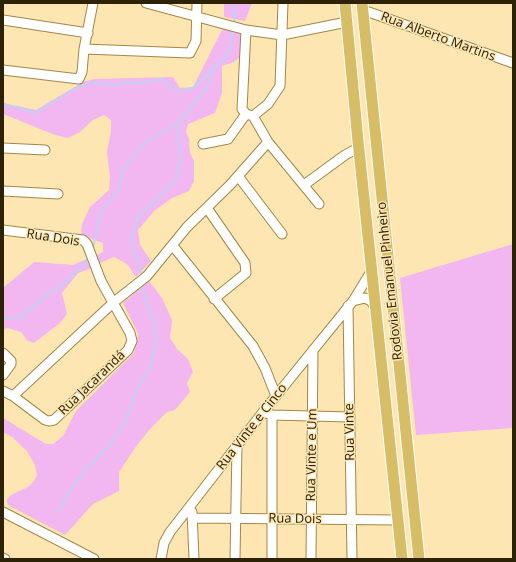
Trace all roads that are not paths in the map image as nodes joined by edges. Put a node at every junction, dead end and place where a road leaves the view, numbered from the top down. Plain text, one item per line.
1 (93, 3) edge
2 (146, 3) edge
3 (197, 3) edge
4 (283, 3) edge
5 (345, 3) edge
6 (362, 6) edge
7 (198, 17) junction
8 (3, 20) edge
9 (346, 22) junction
10 (238, 28) junction
11 (88, 33) junction
12 (282, 35) junction
13 (84, 49) junction
14 (513, 63) edge
15 (3, 70) edge
16 (250, 115) junction
17 (268, 142) junction
18 (202, 144) dead end
19 (3, 148) edge
20 (358, 148) junction
21 (45, 150) dead end
22 (238, 176) junction
23 (304, 185) junction
24 (3, 191) edge
25 (58, 194) dead end
26 (319, 204) dead end
27 (207, 208) junction
28 (3, 230) edge
29 (282, 234) dead end
30 (173, 246) junction
31 (372, 270) junction
32 (214, 298) junction
33 (114, 302) junction
34 (350, 303) junction
35 (375, 307) junction
36 (313, 350) junction
37 (3, 353) edge
38 (3, 375) edge
39 (3, 391) edge
40 (13, 396) junction
41 (276, 396) junction
42 (263, 412) junction
43 (272, 415) junction
44 (313, 415) junction
45 (350, 417) junction
46 (237, 446) junction
47 (192, 503) junction
48 (3, 512) edge
49 (192, 518) junction
50 (234, 518) junction
51 (272, 518) junction
52 (310, 519) junction
53 (352, 519) junction
54 (398, 520) junction
55 (94, 559) edge
56 (162, 559) edge
57 (194, 559) edge
58 (235, 559) edge
59 (272, 559) edge
60 (311, 559) edge
61 (352, 559) edge
62 (402, 559) edge
63 (419, 559) edge

1 - 11 street
2 - 7 street
3 - 7 street
4 - 12 street
5 - 9 main road, Rodovia Emanuel Pinheiro
6 - 14 street, Rua Alberto Martins
6 - 63 main road, Rodovia Emanuel Pinheiro
7 - 10 street
7 - 13 street
8 - 11 street
9 - 12 street
9 - 20 main road, Rodovia Emanuel Pinheiro
10 - 12 street
10 - 16 street
11 - 13 street
12 - 16 street
13 - 15 street
16 - 17 street
16 - 18 street
17 - 22 street
17 - 23 street
19 - 21 street
20 - 23 street
20 - 31 main road, Rodovia Emanuel Pinheiro
22 - 27 street
22 - 29 street
23 - 26 street
24 - 25 street
27 - 30 street
27 - 32 street
28 - 33 street, Rua Dois
30 - 32 street
30 - 33 street
31 - 34 street, Rua Vinte e Cinco
31 - 35 main road, Rodovia Emanuel Pinheiro
32 - 41 street
33 - 40 street
33 - 40 street, Rua Jacarandá
34 - 35 street
34 - 36 street, Rua Vinte e Cinco
34 - 45 street, Rua Vinte
35 - 54 main road, Rodovia Emanuel Pinheiro
36 - 41 street, Rua Vinte e Cinco
36 - 44 street, Rua Vinte e Um
37 - 38 street
39 - 40 street
41 - 42 street, Rua Vinte e Cinco
42 - 43 street
42 - 46 street, Rua Vinte e Cinco
43 - 44 street
43 - 51 street
44 - 45 street
44 - 52 street, Rua Vinte e Um
45 - 53 street, Rua Vinte
46 - 47 street, Rua Vinte e Cinco
46 - 50 street
47 - 49 street
47 - 56 street, Rua Vinte e Cinco
48 - 55 street
49 - 50 street, Rua Dois
49 - 57 street
50 - 51 street, Rua Dois
50 - 58 street
51 - 52 street, Rua Dois
51 - 59 street
52 - 53 street, Rua Dois
52 - 60 street, Rua Vinte e Um
53 - 54 street, Rua Dois
53 - 61 street, Rua Vinte
54 - 62 main road, Rodovia Emanuel Pinheiro

